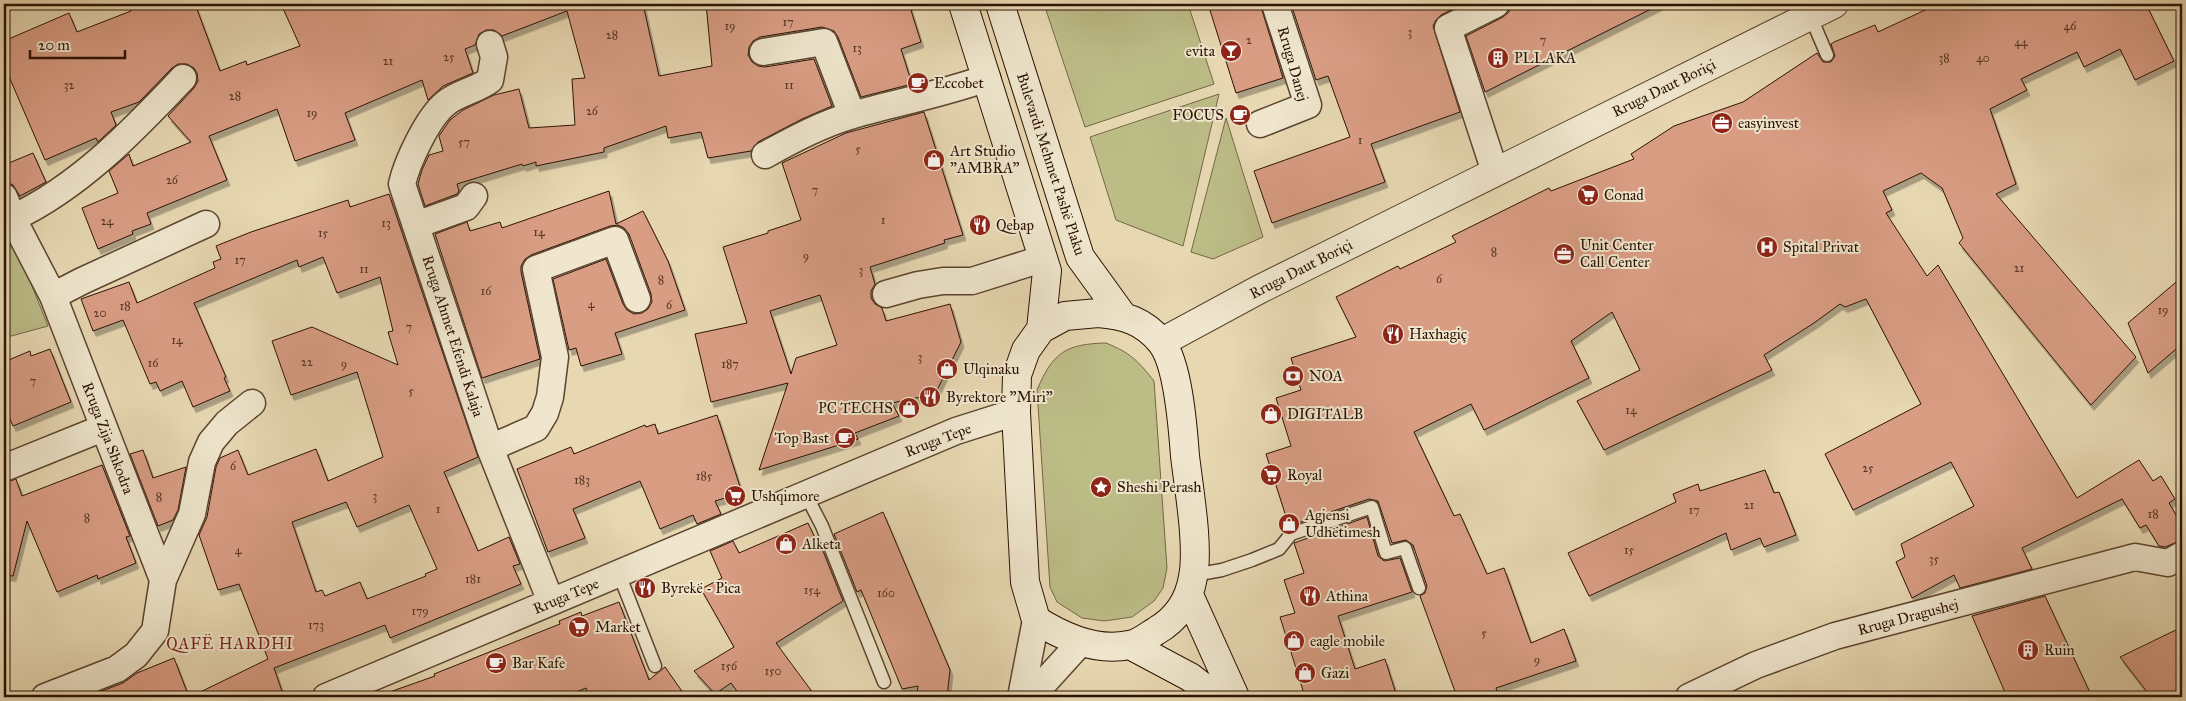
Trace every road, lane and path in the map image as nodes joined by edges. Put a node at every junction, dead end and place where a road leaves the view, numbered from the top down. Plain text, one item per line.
1 (963, 4) edge
2 (1000, 4) edge
3 (1275, 4) edge
4 (1496, 4) edge
5 (1834, 4) edge
6 (1810, 15) junction
7 (490, 44) dead end
8 (762, 52) dead end
9 (1827, 55) dead end
10 (183, 78) dead end
11 (987, 78) junction
12 (852, 115) junction
13 (1260, 124) dead end
14 (766, 154) dead end
15 (1495, 172) junction
16 (474, 196) dead end
17 (8, 208) edge
18 (206, 224) dead end
19 (416, 225) junction
20 (1042, 259) junction
21 (886, 294) dead end
22 (53, 296) junction
23 (637, 299) dead end
24 (1122, 315) junction
25 (1041, 329) junction
26 (1162, 342) junction
27 (252, 403) dead end
28 (1016, 412) junction
29 (102, 428) junction
30 (490, 448) junction
31 (4, 468) edge
32 (806, 494) junction
33 (2182, 555) edge
34 (618, 574) junction
35 (163, 580) junction
36 (1192, 585) junction
37 (1419, 588) dead end
38 (551, 602) junction
39 (1036, 620) junction
40 (1081, 642) junction
41 (1130, 645) junction
42 (655, 666) dead end
43 (884, 682) dead end
44 (45, 697) edge
45 (326, 697) edge
46 (1021, 697) edge
47 (1032, 697) edge
48 (1216, 697) edge
49 (1235, 697) edge
50 (1688, 697) edge

1 - 11 main road
2 - 24 main road, Bulevardi Mehmet Pashë Plaku
3 - 13 street, Rruga Danej
4 - 15 street
5 - 6 main road, Rruga Daut Boriçi
6 - 9 lane
6 - 15 main road, Rruga Daut Boriçi
7 - 19 street, Rruga Ahmet Efendi Kalaja
8 - 12 street
10 - 17 street, Rruga Zija Shkodra
11 - 12 street
11 - 20 main road
12 - 14 street
15 - 26 main road, Rruga Daut Boriçi
16 - 19 street
17 - 22 street, Rruga Zija Shkodra
18 - 22 street
19 - 30 street, Rruga Ahmet Efendi Kalaja
20 - 21 street
20 - 25 main road
22 - 29 street, Rruga Zija Shkodra
23 - 30 street
24 - 25 main road
24 - 26 main road
25 - 28 main road
26 - 36 main road
27 - 35 street
28 - 32 street, Rruga Tepe
28 - 39 main road
29 - 31 street
29 - 35 street, Rruga Zija Shkodra
30 - 38 street, Rruga Ahmet Efendi Kalaja
32 - 34 street, Rruga Tepe
32 - 43 lane
33 - 50 street, Rruga Dragushej
34 - 38 street, Rruga Tepe
34 - 42 lane
35 - 44 street
36 - 37 lane
36 - 41 main road
36 - 49 main road
38 - 45 street, Rruga Tepe
39 - 40 main road
39 - 46 street
40 - 41 main road
40 - 47 street
41 - 48 main road

